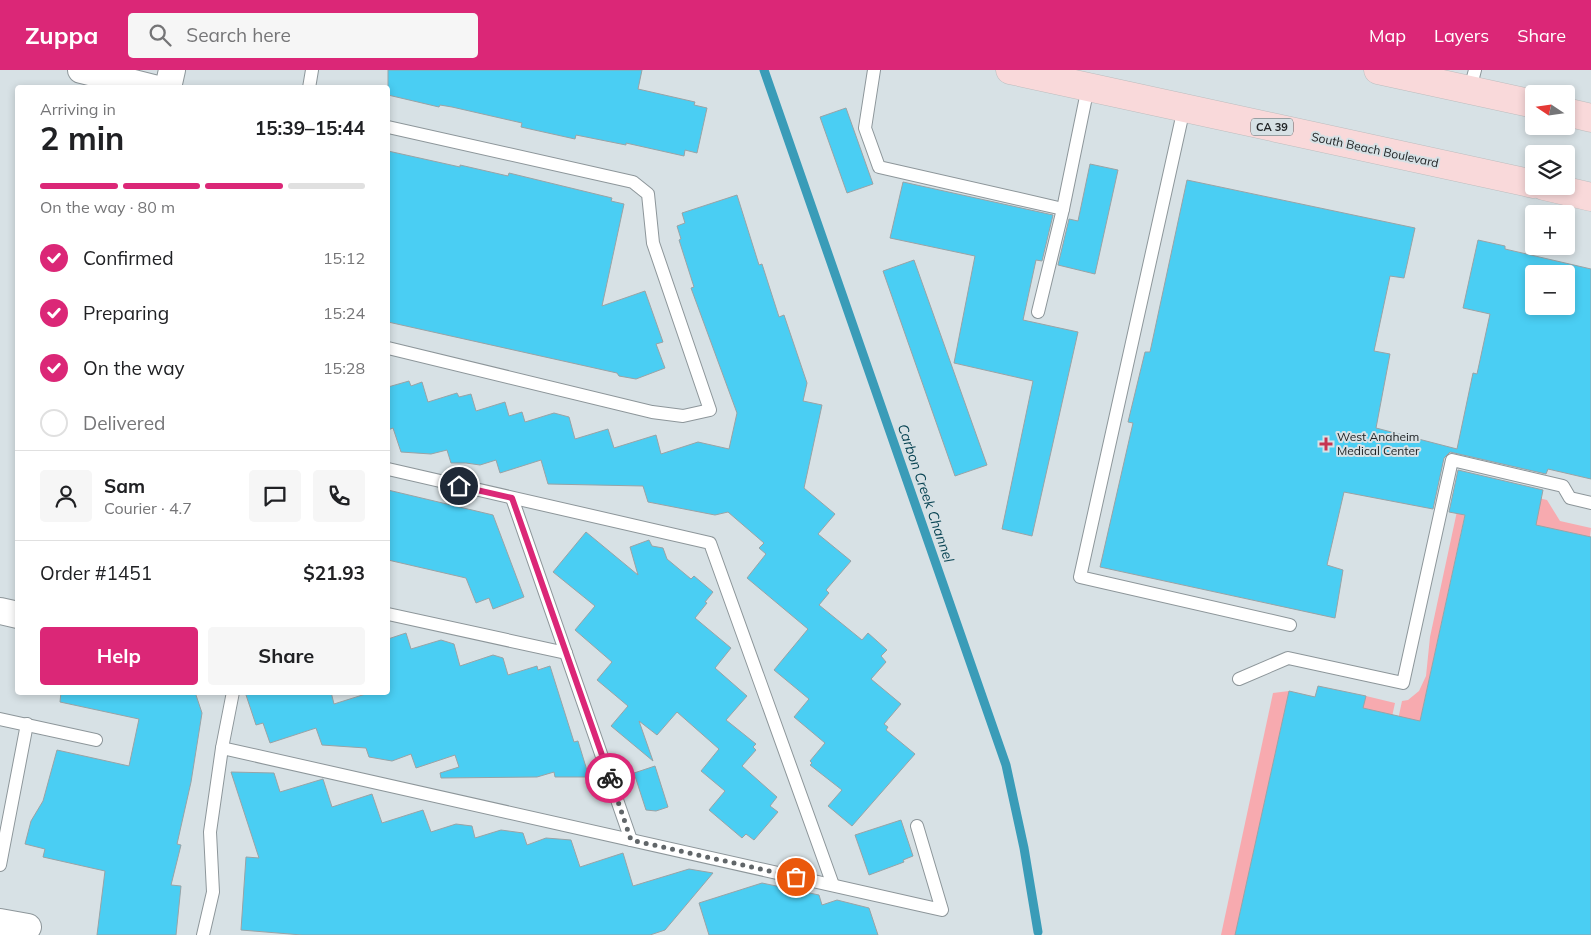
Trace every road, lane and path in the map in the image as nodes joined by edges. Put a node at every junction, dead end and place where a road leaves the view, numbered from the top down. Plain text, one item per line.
1 (81, 70) edge
2 (172, 70) edge
3 (312, 70) edge
4 (874, 70) edge
5 (1010, 70) edge
6 (1378, 70) edge
7 (1473, 80) edge
8 (142, 85) edge
9 (169, 85) edge
10 (310, 85) edge
11 (1088, 87) junction
12 (1525, 100) edge
13 (1184, 108) junction
14 (1575, 114) edge
15 (1591, 118) edge
16 (390, 127) edge
17 (1525, 182) edge
18 (1575, 193) edge
19 (1591, 196) edge
20 (1063, 209) junction
21 (1038, 312) dead end
22 (390, 348) edge
23 (390, 470) edge
24 (512, 498) junction
25 (1591, 502) edge
26 (0, 612) edge
27 (15, 614) edge
28 (390, 614) edge
29 (1290, 626) dead end
30 (566, 653) junction
31 (1239, 679) dead end
32 (232, 695) edge
33 (0, 719) edge
34 (27, 724) junction
35 (96, 740) dead end
36 (222, 748) junction
37 (917, 826) dead end
38 (631, 840) junction
39 (0, 865) edge
40 (833, 885) junction
41 (0, 922) edge
42 (28, 928) dead end
43 (204, 935) edge

1 - 8 street
2 - 9 street
3 - 10 lane
4 - 20 lane
5 - 11 main road, South Beach Boulevard / CA 39
6 - 7 main road
7 - 12 main road
11 - 13 main road, South Beach Boulevard / CA 39
11 - 20 lane
13 - 17 main road, South Beach Boulevard / CA 39
13 - 29 lane
14 - 15 main road
16 - 22 lane
18 - 19 main road
20 - 21 lane
23 - 24 lane
24 - 30 lane
24 - 40 lane
25 - 31 lane
26 - 27 street
28 - 30 lane
30 - 38 lane
32 - 36 lane
33 - 34 lane
34 - 35 lane
34 - 39 lane
36 - 38 lane
36 - 43 lane
37 - 40 lane
38 - 40 lane
41 - 42 street

